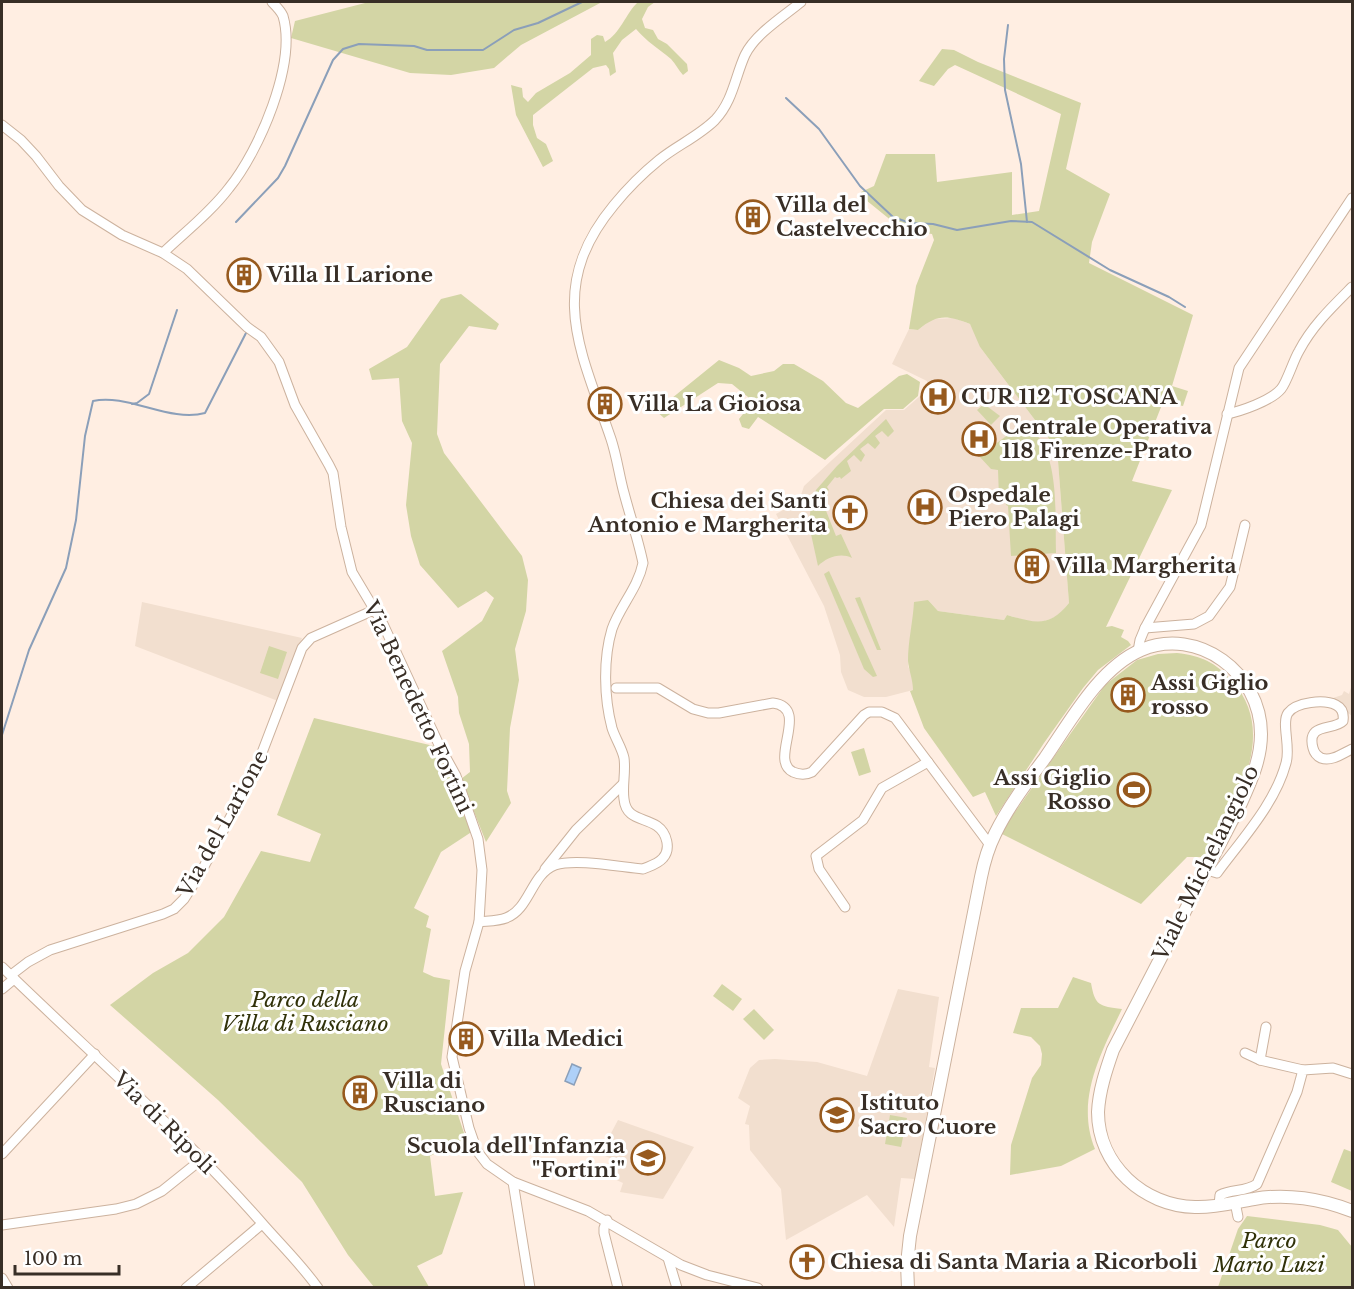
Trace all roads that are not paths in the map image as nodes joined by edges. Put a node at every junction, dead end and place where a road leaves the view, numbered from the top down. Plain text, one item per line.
1 (272, 2) edge
2 (801, 2) edge
3 (2, 125) edge
4 (1353, 198) edge
5 (163, 254) junction
6 (1353, 287) edge
7 (1227, 414) junction
8 (1245, 525) dead end
9 (374, 610) junction
10 (1145, 628) junction
11 (1138, 651) junction
12 (616, 688) dead end
13 (1353, 749) edge
14 (928, 762) junction
15 (623, 784) junction
16 (990, 845) junction
17 (1207, 870) junction
18 (542, 873) junction
19 (845, 907) dead end
20 (478, 922) junction
21 (2, 967) edge
22 (13, 977) junction
23 (2, 989) edge
24 (1266, 1027) dead end
25 (1245, 1053) dead end
26 (95, 1054) junction
27 (1260, 1060) junction
28 (1303, 1070) junction
29 (1353, 1074) edge
30 (2, 1154) edge
31 (202, 1159) junction
32 (513, 1182) junction
33 (1235, 1202) junction
34 (1219, 1204) junction
35 (1353, 1211) edge
36 (1238, 1217) dead end
37 (607, 1220) junction
38 (262, 1224) junction
39 (2, 1226) edge
40 (668, 1258) junction
41 (2, 1278) edge
42 (8, 1287) edge
43 (186, 1287) edge
44 (318, 1287) edge
45 (530, 1287) edge
46 (618, 1287) edge
47 (676, 1287) edge
48 (758, 1287) edge
49 (908, 1287) edge

1 - 5 street
2 - 15 street
3 - 5 street, Via Benedetto Fortini
4 - 7 street
5 - 9 street, Via Benedetto Fortini
6 - 7 street
7 - 10 street
8 - 10 street
9 - 20 street, Via Benedetto Fortini
9 - 22 street, Via del Larione
10 - 11 street
11 - 16 main road, Viale Michelangiolo
11 - 17 main road, Viale Michelangiolo
12 - 14 street
13 - 17 street
14 - 16 street
14 - 19 street
15 - 18 street
15 - 18 street
16 - 49 main road, Viale Michelangiolo
17 - 34 main road, Viale Michelangiolo
18 - 20 street
20 - 32 street, Via Benedetto Fortini
21 - 22 street, Via di Ripoli
22 - 23 street, Via del Larione
22 - 26 street, Via di Ripoli
24 - 27 street
25 - 27 street
26 - 30 street
26 - 31 street, Via di Ripoli
27 - 28 street
28 - 29 street
28 - 34 street
31 - 38 street, Via di Ripoli
31 - 39 street
32 - 37 street, Via Benedetto Fortini
32 - 45 street
33 - 34 main road, Viale Michelangiolo
33 - 35 main road, Viale Michelangiolo
33 - 36 street
37 - 40 street, Via Benedetto Fortini
37 - 46 street
38 - 43 street
38 - 44 street, Via di Ripoli
40 - 47 street
40 - 48 street, Via Benedetto Fortini
41 - 42 street

